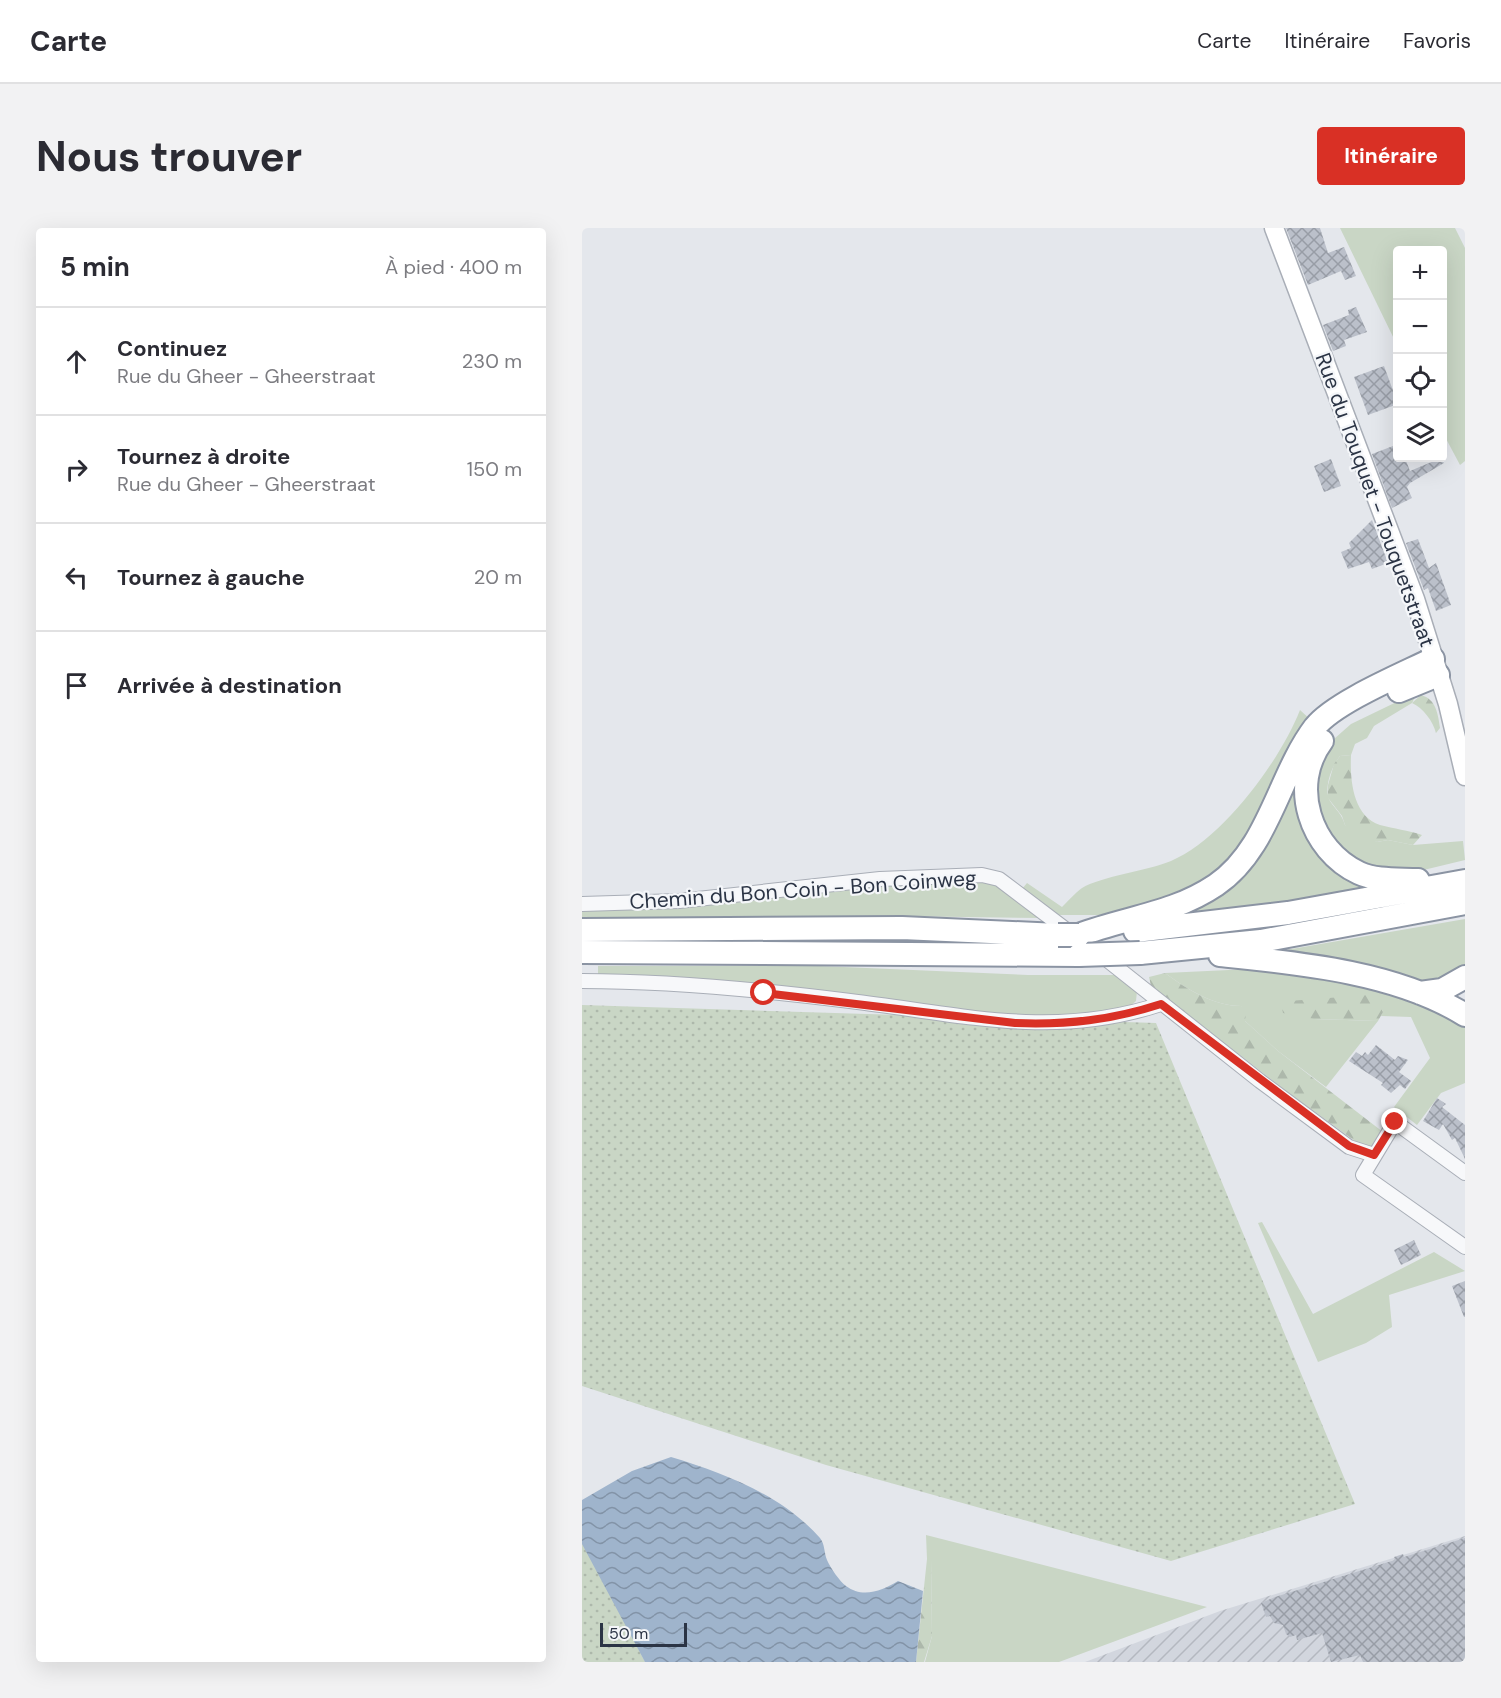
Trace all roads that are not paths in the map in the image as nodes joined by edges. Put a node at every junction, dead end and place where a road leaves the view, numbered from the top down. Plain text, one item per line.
1 (1274, 228) edge
2 (1436, 667) junction
3 (1465, 776) edge
4 (1460, 893) edge
5 (582, 904) edge
6 (1118, 928) junction
7 (582, 930) edge
8 (1072, 942) junction
9 (1176, 951) junction
10 (582, 952) edge
11 (1465, 977) edge
12 (582, 981) edge
13 (1418, 993) junction
14 (1161, 1004) junction
15 (1465, 1015) edge
16 (1374, 1155) junction
17 (1465, 1173) edge
18 (1465, 1248) edge

1 - 2 main road, Rue du Touquet - Touquetstraat
2 - 3 main road, Rue du Touquet - Touquetstraat
2 - 4 highway
2 - 6 highway
4 - 6 highway
4 - 9 highway
5 - 14 street, Chemin du Bon Coin - Bon Coinweg
6 - 8 highway
7 - 8 highway
8 - 9 highway, bridge
8 - 10 highway
9 - 13 highway
11 - 13 highway
12 - 14 street
13 - 15 highway
14 - 16 street, Chemin du Bon Coin - Bon Coinweg
16 - 17 street
16 - 18 street

